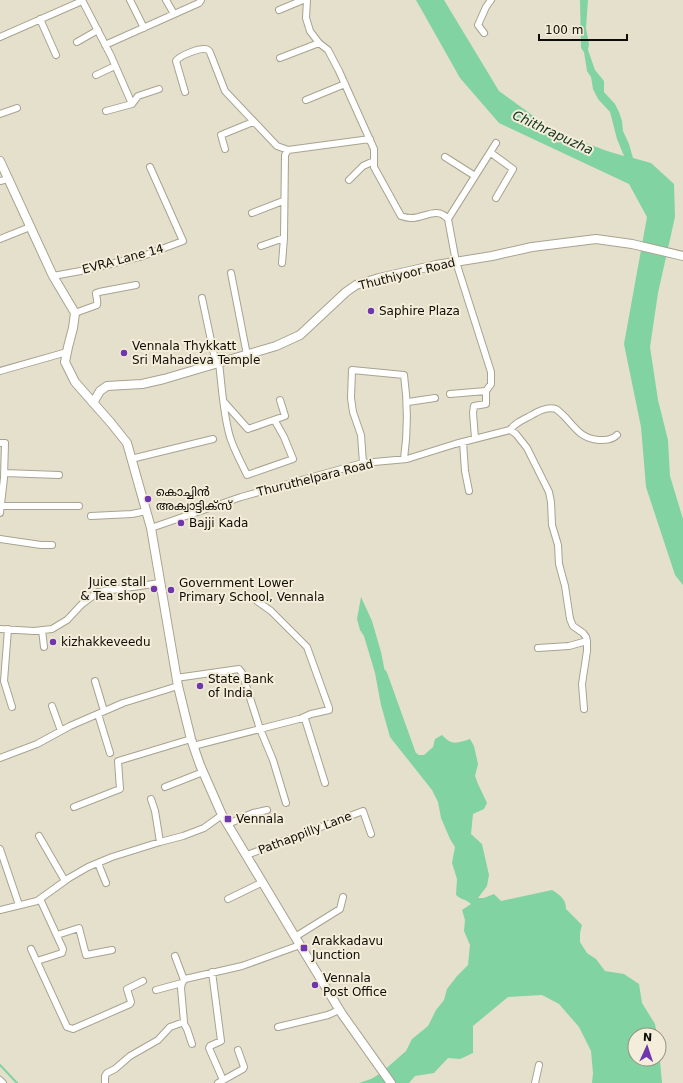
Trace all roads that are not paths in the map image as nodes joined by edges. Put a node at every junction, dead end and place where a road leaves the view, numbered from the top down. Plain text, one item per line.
1 (82, 0) edge
2 (130, 0) edge
3 (166, 0) edge
4 (201, 0) edge
5 (303, 0) edge
6 (307, 0) edge
7 (491, 0) edge
8 (279, 10) dead end
9 (174, 14) junction
10 (40, 19) junction
11 (144, 28) junction
12 (98, 30) junction
13 (484, 33) dead end
14 (0, 36) edge
15 (77, 42) dead end
16 (319, 43) junction
17 (105, 45) junction
18 (56, 55) dead end
19 (280, 58) dead end
20 (115, 66) junction
21 (96, 75) dead end
22 (345, 84) junction
23 (159, 89) dead end
24 (185, 92) dead end
25 (306, 100) dead end
26 (132, 104) junction
27 (17, 108) dead end
28 (106, 111) dead end
29 (0, 114) edge
30 (254, 122) junction
31 (370, 139) junction
32 (496, 143) dead end
33 (225, 149) dead end
34 (288, 150) junction
35 (491, 154) junction
36 (445, 157) dead end
37 (0, 160) edge
38 (374, 161) junction
39 (150, 167) dead end
40 (475, 176) junction
41 (4, 180) edge
42 (349, 180) dead end
43 (496, 198) dead end
44 (283, 201) junction
45 (252, 213) dead end
46 (448, 219) junction
47 (30, 227) junction
48 (284, 238) junction
49 (0, 239) edge
50 (261, 246) dead end
51 (680, 255) edge
52 (456, 262) junction
53 (282, 263) dead end
54 (231, 272) dead end
55 (53, 276) junction
56 (136, 285) dead end
57 (202, 298) dead end
58 (75, 313) junction
59 (67, 352) junction
60 (247, 355) junction
61 (218, 363) junction
62 (0, 371) edge
63 (486, 391) junction
64 (450, 394) dead end
65 (435, 398) dead end
66 (280, 400) dead end
67 (223, 401) junction
68 (408, 402) junction
69 (93, 403) junction
70 (238, 418) junction
71 (274, 421) junction
72 (227, 423) junction
73 (510, 430) junction
74 (617, 436) dead end
75 (475, 438) junction
76 (213, 439) dead end
77 (463, 442) junction
78 (0, 443) edge
79 (131, 459) junction
80 (404, 459) junction
81 (363, 463) junction
82 (4, 473) junction
83 (59, 475) dead end
84 (469, 491) dead end
85 (1, 506) junction
86 (79, 506) dead end
87 (146, 511) junction
88 (0, 513) edge
89 (91, 516) dead end
90 (150, 528) junction
91 (0, 540) edge
92 (52, 545) dead end
93 (160, 583) junction
94 (257, 601) dead end
95 (0, 629) edge
96 (8, 629) junction
97 (42, 630) junction
98 (587, 641) junction
99 (44, 647) dead end
100 (538, 648) dead end
101 (95, 681) dead end
102 (177, 682) junction
103 (52, 706) dead end
104 (12, 707) dead end
105 (584, 709) dead end
106 (101, 712) junction
107 (302, 718) junction
108 (260, 729) junction
109 (61, 731) junction
110 (192, 742) junction
111 (110, 753) dead end
112 (0, 758) edge
113 (203, 772) junction
114 (325, 783) dead end
115 (166, 787) dead end
116 (151, 799) dead end
117 (286, 804) dead end
118 (74, 807) dead end
119 (267, 810) dead end
120 (222, 815) junction
121 (228, 824) junction
122 (371, 834) dead end
123 (39, 836) dead end
124 (160, 842) junction
125 (0, 849) edge
126 (247, 855) junction
127 (98, 863) junction
128 (65, 881) junction
129 (263, 882) junction
130 (106, 883) dead end
131 (343, 897) dead end
132 (40, 899) junction
133 (228, 899) dead end
134 (19, 905) junction
135 (0, 910) edge
136 (57, 935) junction
137 (295, 937) junction
138 (300, 945) junction
139 (31, 950) dead end
140 (112, 950) dead end
141 (175, 956) dead end
142 (37, 961) junction
143 (212, 972) junction
144 (144, 981) dead end
145 (183, 981) junction
146 (156, 990) dead end
147 (339, 1010) junction
148 (183, 1022) junction
149 (278, 1027) dead end
150 (192, 1044) dead end
151 (238, 1050) dead end
152 (539, 1064) dead end
153 (0, 1080) edge
154 (220, 1082) edge
155 (3, 1083) edge
156 (105, 1083) edge
157 (391, 1083) edge
158 (536, 1083) edge

1 - 10 street
1 - 12 street
2 - 11 street
3 - 9 street
4 - 9 street
5 - 8 street
6 - 16 street
7 - 13 street
9 - 11 street
10 - 14 street
10 - 18 street
11 - 17 street
12 - 15 street
12 - 17 street
16 - 19 street
16 - 22 street
17 - 20 street
20 - 21 street
20 - 26 street
22 - 25 street
22 - 31 street
23 - 26 street
24 - 30 street
26 - 28 street
27 - 29 street
30 - 33 street
30 - 34 street
31 - 34 street
31 - 38 street
32 - 35 street
34 - 44 street
35 - 40 street
35 - 43 street
36 - 40 street
37 - 41 main road
38 - 42 street
38 - 46 street
39 - 55 street, EVRA Lane 14
40 - 46 street
41 - 47 main road
44 - 45 street
44 - 48 street
46 - 52 street
47 - 49 street
47 - 55 main road
48 - 50 street
48 - 53 street
51 - 52 main road, Thuthiyoor Road
52 - 60 main road, Thuthiyoor Road
52 - 63 street
54 - 60 street
55 - 58 main road
56 - 58 street
57 - 61 street
58 - 59 main road
59 - 62 street
59 - 69 main road
60 - 61 main road, Thuthiyoor Road
61 - 67 street
61 - 69 main road, Thuthiyoor Road
63 - 64 street
63 - 75 street
65 - 68 street
66 - 71 street
67 - 70 street
67 - 72 street
68 - 80 street
68 - 81 street
69 - 79 main road
70 - 71 street
70 - 72 street
71 - 72 street
73 - 74 street
73 - 75 street, Thuruthelpara Road
73 - 98 street
75 - 77 street, Thuruthelpara Road
76 - 79 street
77 - 80 street, Thuruthelpara Road
77 - 84 street
78 - 82 street
79 - 87 main road
80 - 81 street, Thuruthelpara Road
81 - 90 street, Thuruthelpara Road
82 - 83 street
82 - 85 street
85 - 86 street
85 - 88 street
87 - 89 street
87 - 90 main road
90 - 93 main road
91 - 92 street
93 - 97 street
93 - 102 main road
94 - 107 street
95 - 96 street
96 - 97 street
96 - 104 street
97 - 99 street
98 - 100 street
98 - 105 street
101 - 106 street
102 - 106 street
102 - 108 street
102 - 110 main road
103 - 109 street
106 - 109 street
106 - 111 street
107 - 108 street
107 - 114 street
108 - 110 street
108 - 117 street
109 - 112 street
110 - 113 main road
110 - 118 street
113 - 115 street
113 - 120 main road
116 - 124 street
119 - 121 street
120 - 121 main road
120 - 124 street
121 - 126 main road
122 - 126 street, Pathappilly Lane
123 - 128 street
124 - 127 street
125 - 134 street
126 - 129 main road
127 - 128 street
127 - 130 street
128 - 132 street
129 - 133 street
129 - 137 main road
131 - 137 street
132 - 134 street
132 - 136 street
134 - 135 street
136 - 140 street
136 - 142 street
137 - 138 main road
138 - 143 street
138 - 147 main road
139 - 142 street
141 - 145 street
142 - 144 street
143 - 145 street
143 - 154 street
145 - 146 street
145 - 148 street
147 - 149 street
147 - 157 main road
148 - 150 street
148 - 156 street
151 - 154 street
152 - 158 street
153 - 155 street

